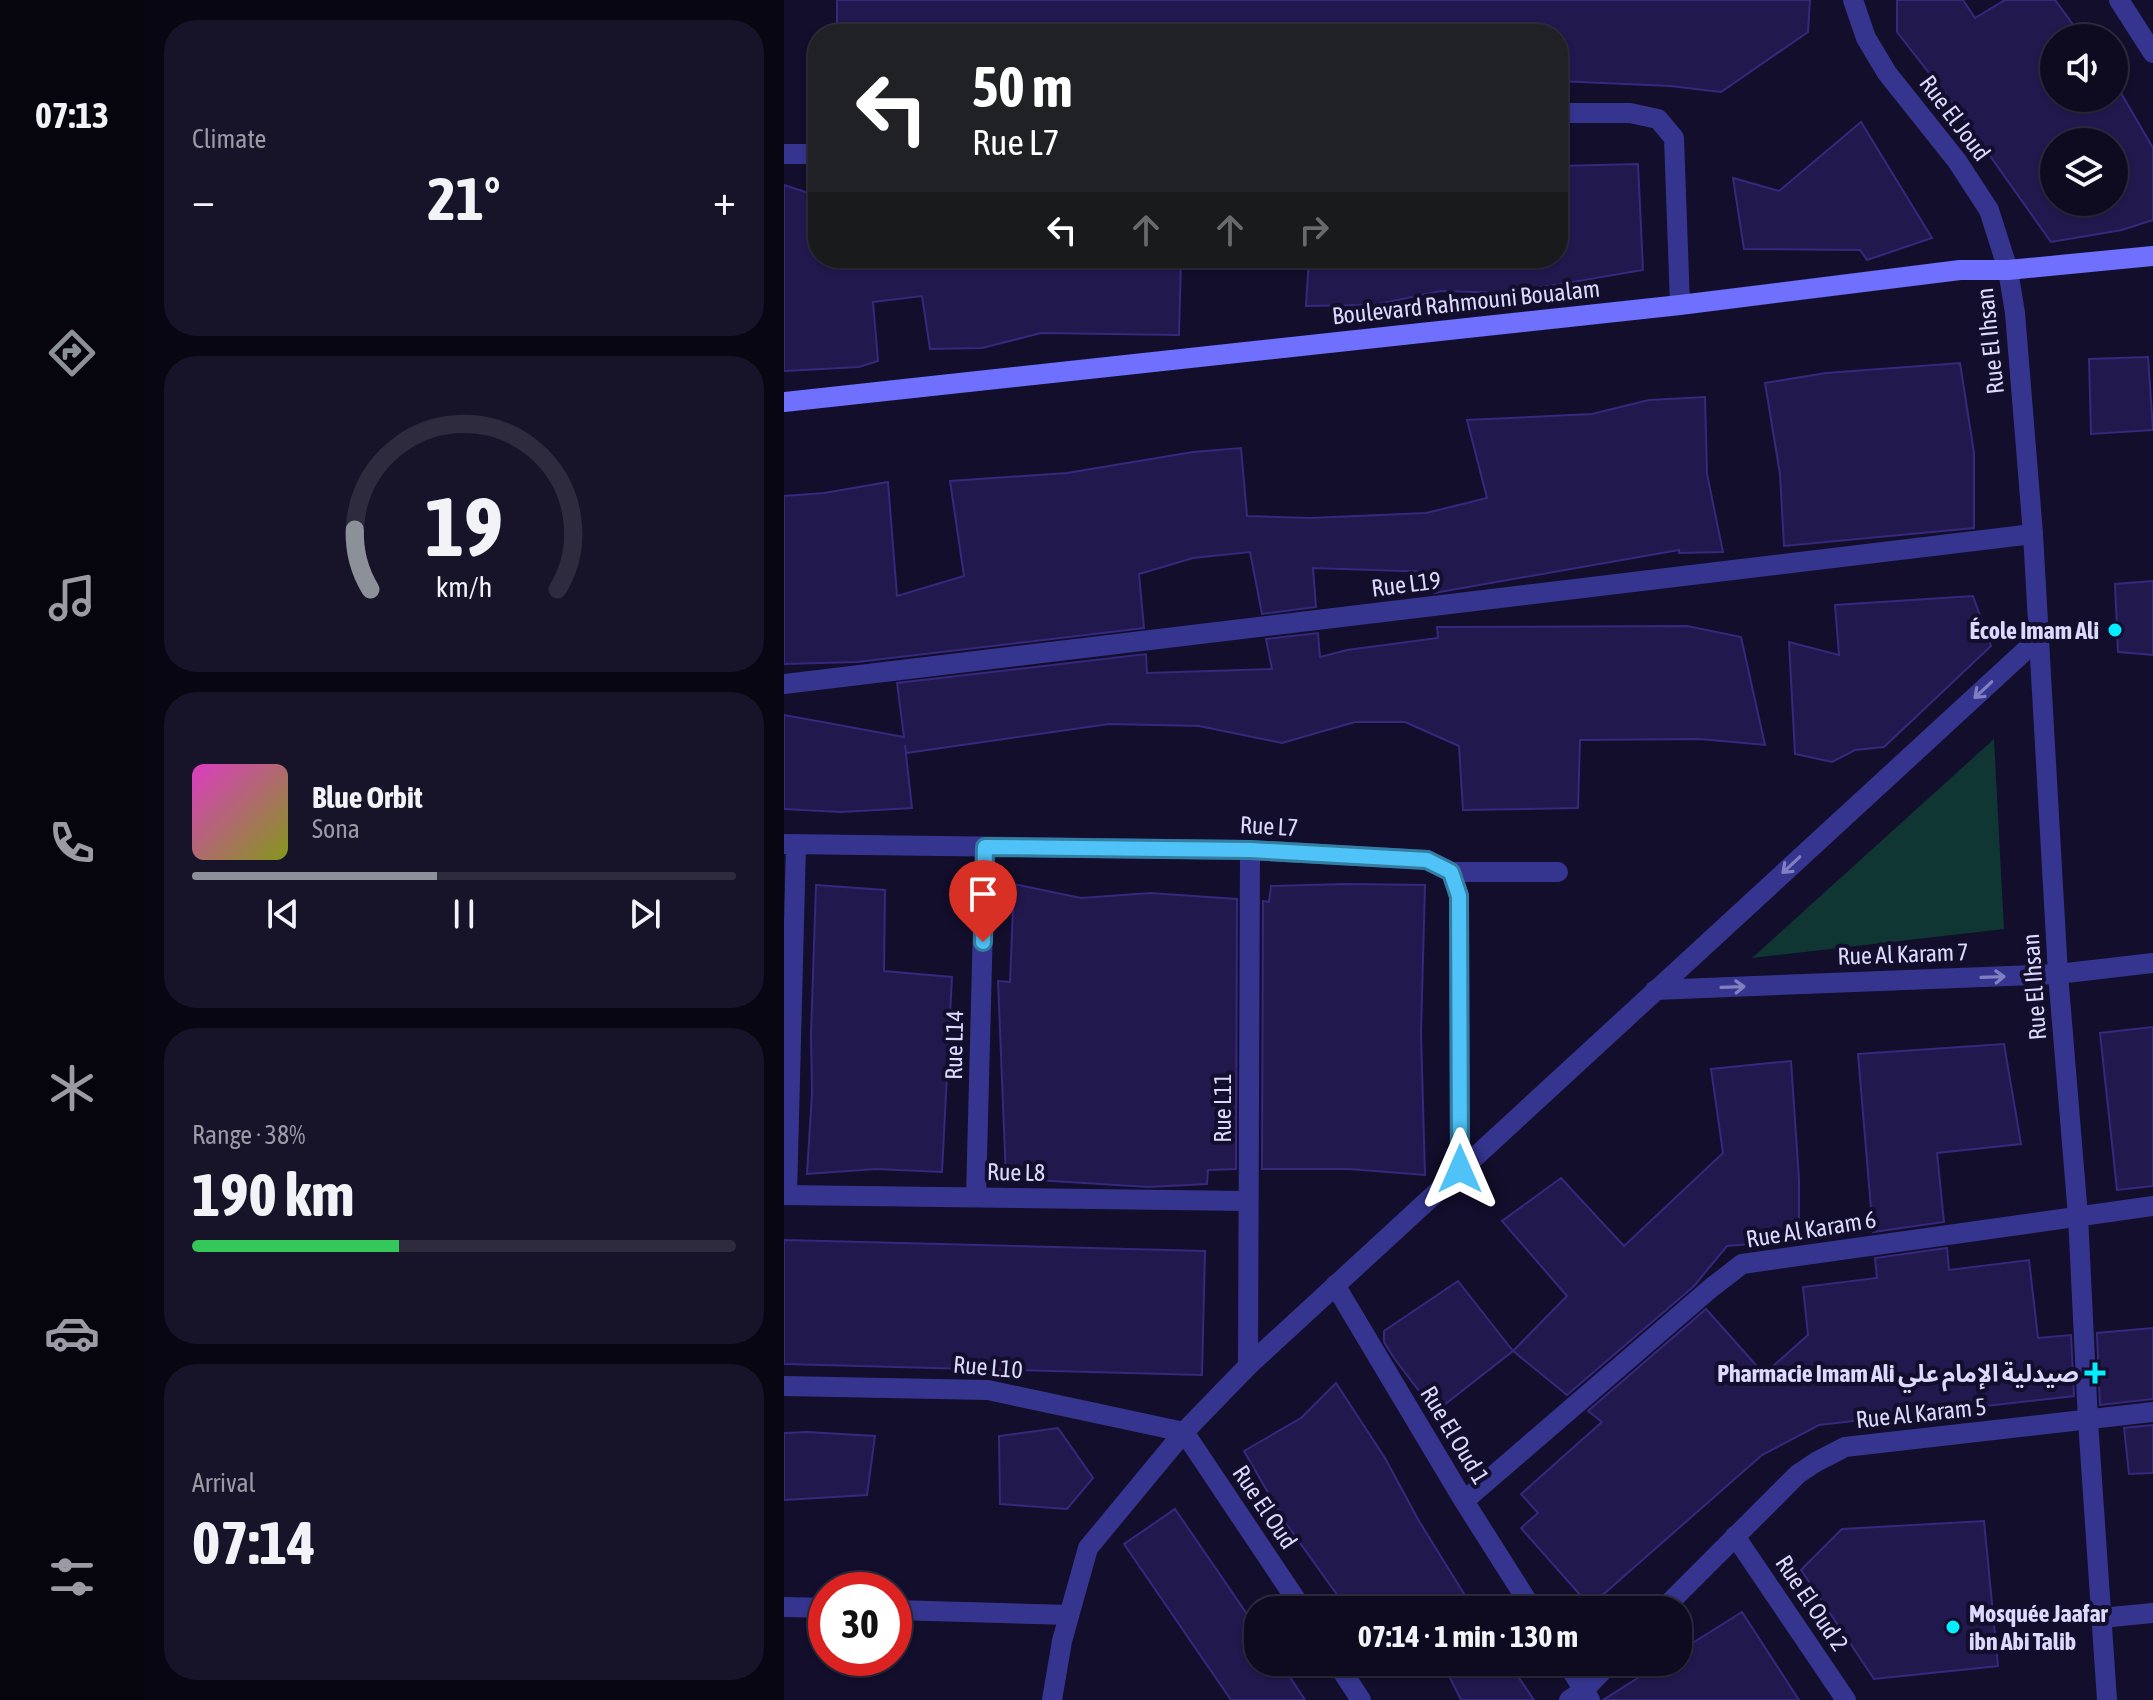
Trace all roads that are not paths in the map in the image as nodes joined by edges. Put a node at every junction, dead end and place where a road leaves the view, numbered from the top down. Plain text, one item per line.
1 (1853, 0) edge
2 (2119, 0) edge
3 (2153, 53) edge
4 (1568, 113) edge
5 (784, 154) edge
6 (808, 154) edge
7 (2153, 256) edge
8 (2008, 270) junction
9 (1680, 305) junction
10 (784, 402) edge
11 (2033, 534) junction
12 (2040, 637) junction
13 (784, 684) edge
14 (790, 844) edge
15 (985, 847) junction
16 (1250, 850) junction
17 (1451, 872) junction
18 (1558, 872) dead end
19 (2153, 963) edge
20 (2058, 974) junction
21 (1655, 990) junction
22 (1460, 1169) junction
23 (786, 1195) edge
24 (976, 1197) junction
25 (1248, 1201) junction
26 (2153, 1206) edge
27 (2078, 1216) junction
28 (1335, 1285) junction
29 (1248, 1366) junction
30 (784, 1386) edge
31 (2153, 1412) edge
32 (2088, 1421) junction
33 (1184, 1432) junction
34 (1464, 1501) junction
35 (1735, 1536) junction
36 (1294, 1596) edge
37 (1524, 1596) edge
38 (1676, 1596) edge
39 (784, 1607) edge
40 (808, 1608) edge
41 (912, 1611) edge
42 (2153, 1613) edge
43 (1069, 1615) junction
44 (2101, 1618) junction
45 (1345, 1676) edge
46 (1572, 1676) edge
47 (1599, 1676) edge
48 (1581, 1697) edge
49 (1052, 1700) edge
50 (1361, 1700) edge
51 (1846, 1700) edge
52 (2107, 1700) edge

1 - 8 street, Rue El Joud
2 - 3 street
4 - 9 street
5 - 6 street
7 - 8 street, Boulevard Rahmouni Boualam
8 - 9 street, Boulevard Rahmouni Boualam
8 - 11 street, Rue El Ihsan
9 - 10 street, Boulevard Rahmouni Boualam
11 - 12 street, Rue El Ihsan
11 - 13 street, Rue L19
12 - 20 street, Rue El Ihsan
12 -> 21 street
14 - 15 street, Rue L7
14 - 23 street
15 - 16 street, Rue L7
15 - 24 street, Rue L14
16 - 17 street, Rue L7
16 - 25 street, Rue L11
17 - 18 street, Rue L7
17 - 22 street
19 - 20 street, Rue Al Karam 7
21 -> 20 street, Rue Al Karam 7
20 - 27 street, Rue El Ihsan
21 - 22 street
22 - 28 street
23 - 24 street, Rue L8
24 - 25 street, Rue L8
25 - 29 street, Rue L11
26 - 27 street, Rue Al Karam 6
27 - 32 street, Rue El Ihsan
27 - 34 street, Rue Al Karam 6
28 - 29 street
28 - 34 street, Rue El Oud 1
29 - 33 street
30 - 33 street, Rue L10
31 - 32 street, Rue Al Karam 5
32 - 35 street, Rue Al Karam 5
32 - 44 street, Rue El Ihsan
33 - 36 street, Rue El Oud
33 - 43 street
34 - 37 street, Rue El Oud 1
35 - 38 street, Rue Al Karam 5
35 - 51 street, Rue El Oud 2
39 - 40 street
41 - 43 street
42 - 44 street
43 - 49 street
44 - 52 street, Rue El Ihsan
45 - 50 street
46 - 48 street
47 - 48 street

